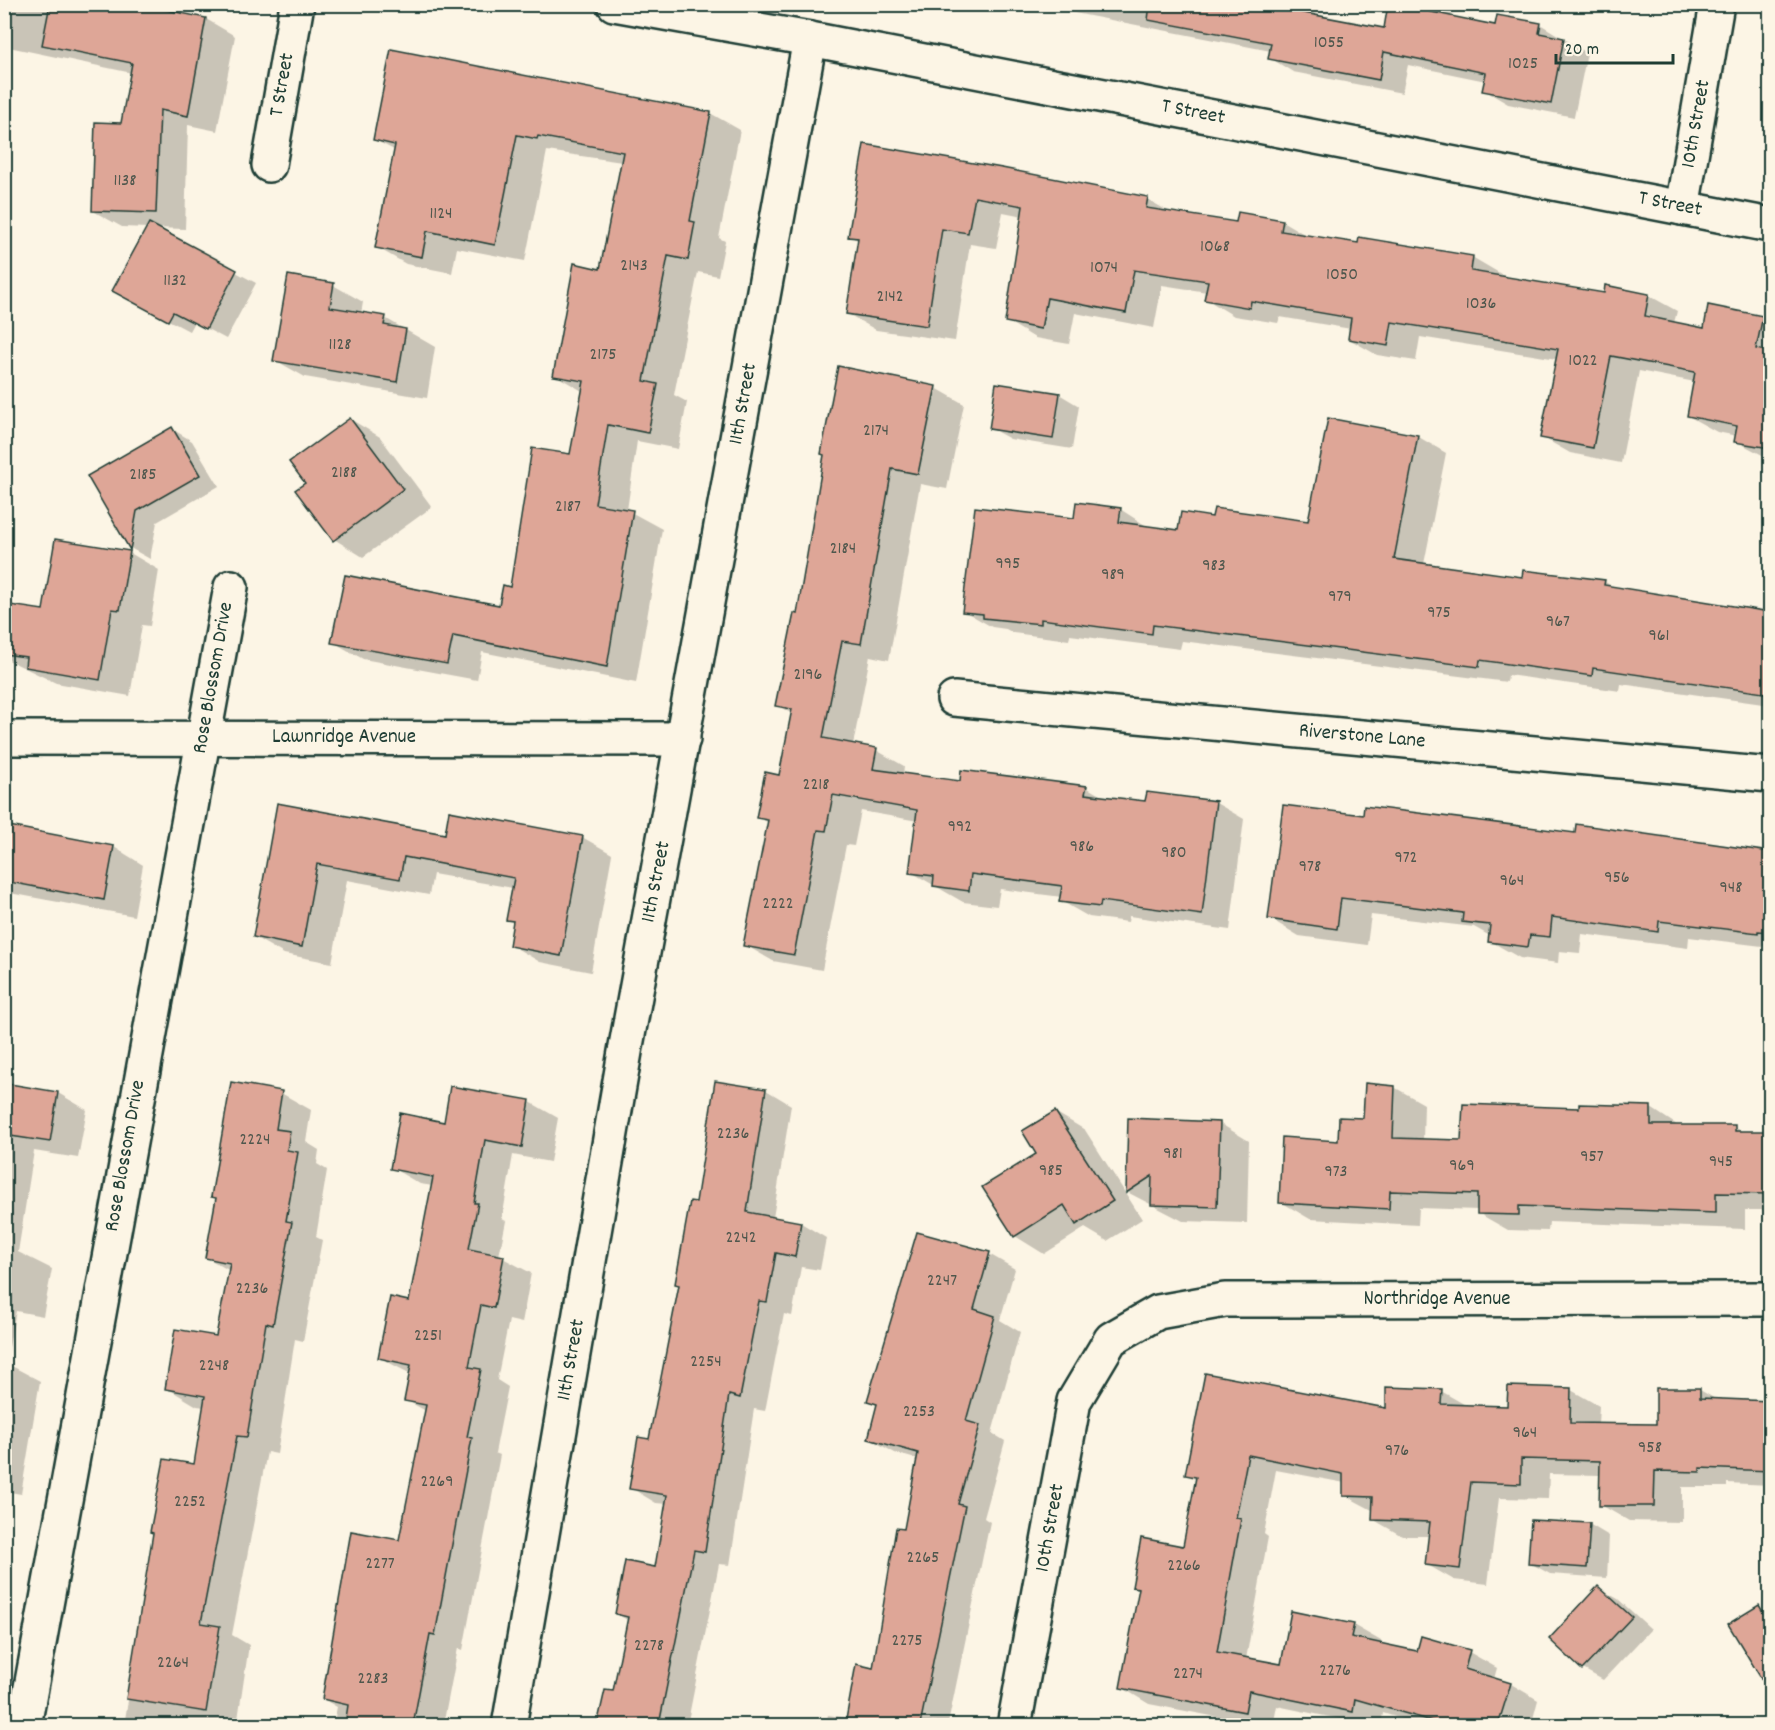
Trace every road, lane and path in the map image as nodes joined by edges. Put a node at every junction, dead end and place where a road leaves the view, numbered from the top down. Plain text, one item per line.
1 (297, 4) edge
2 (614, 4) edge
3 (1717, 4) edge
4 (810, 39) junction
5 (269, 165) dead end
6 (1682, 208) junction
7 (1770, 225) edge
8 (231, 587) dead end
9 (954, 699) dead end
10 (4, 738) edge
11 (204, 738) junction
12 (683, 739) junction
13 (1770, 775) edge
14 (1770, 1299) edge
15 (1112, 1339) joint
16 (24, 1725) edge
17 (509, 1725) edge
18 (1014, 1725) edge

1 - 5 street, T Street
2 - 4 street, T Street
3 - 6 street, 10th Street
4 - 6 street, T Street
4 - 12 street, 11th Street
6 - 7 street, T Street
8 - 11 street, Rose Blossom Drive
9 - 13 street, Riverstone Lane
10 - 11 street, Lawnridge Avenue
11 - 12 street, Lawnridge Avenue
11 - 16 street, Rose Blossom Drive
12 - 17 street, 11th Street
14 - 15 street, Northridge Avenue
15 - 18 street, 10th Street

